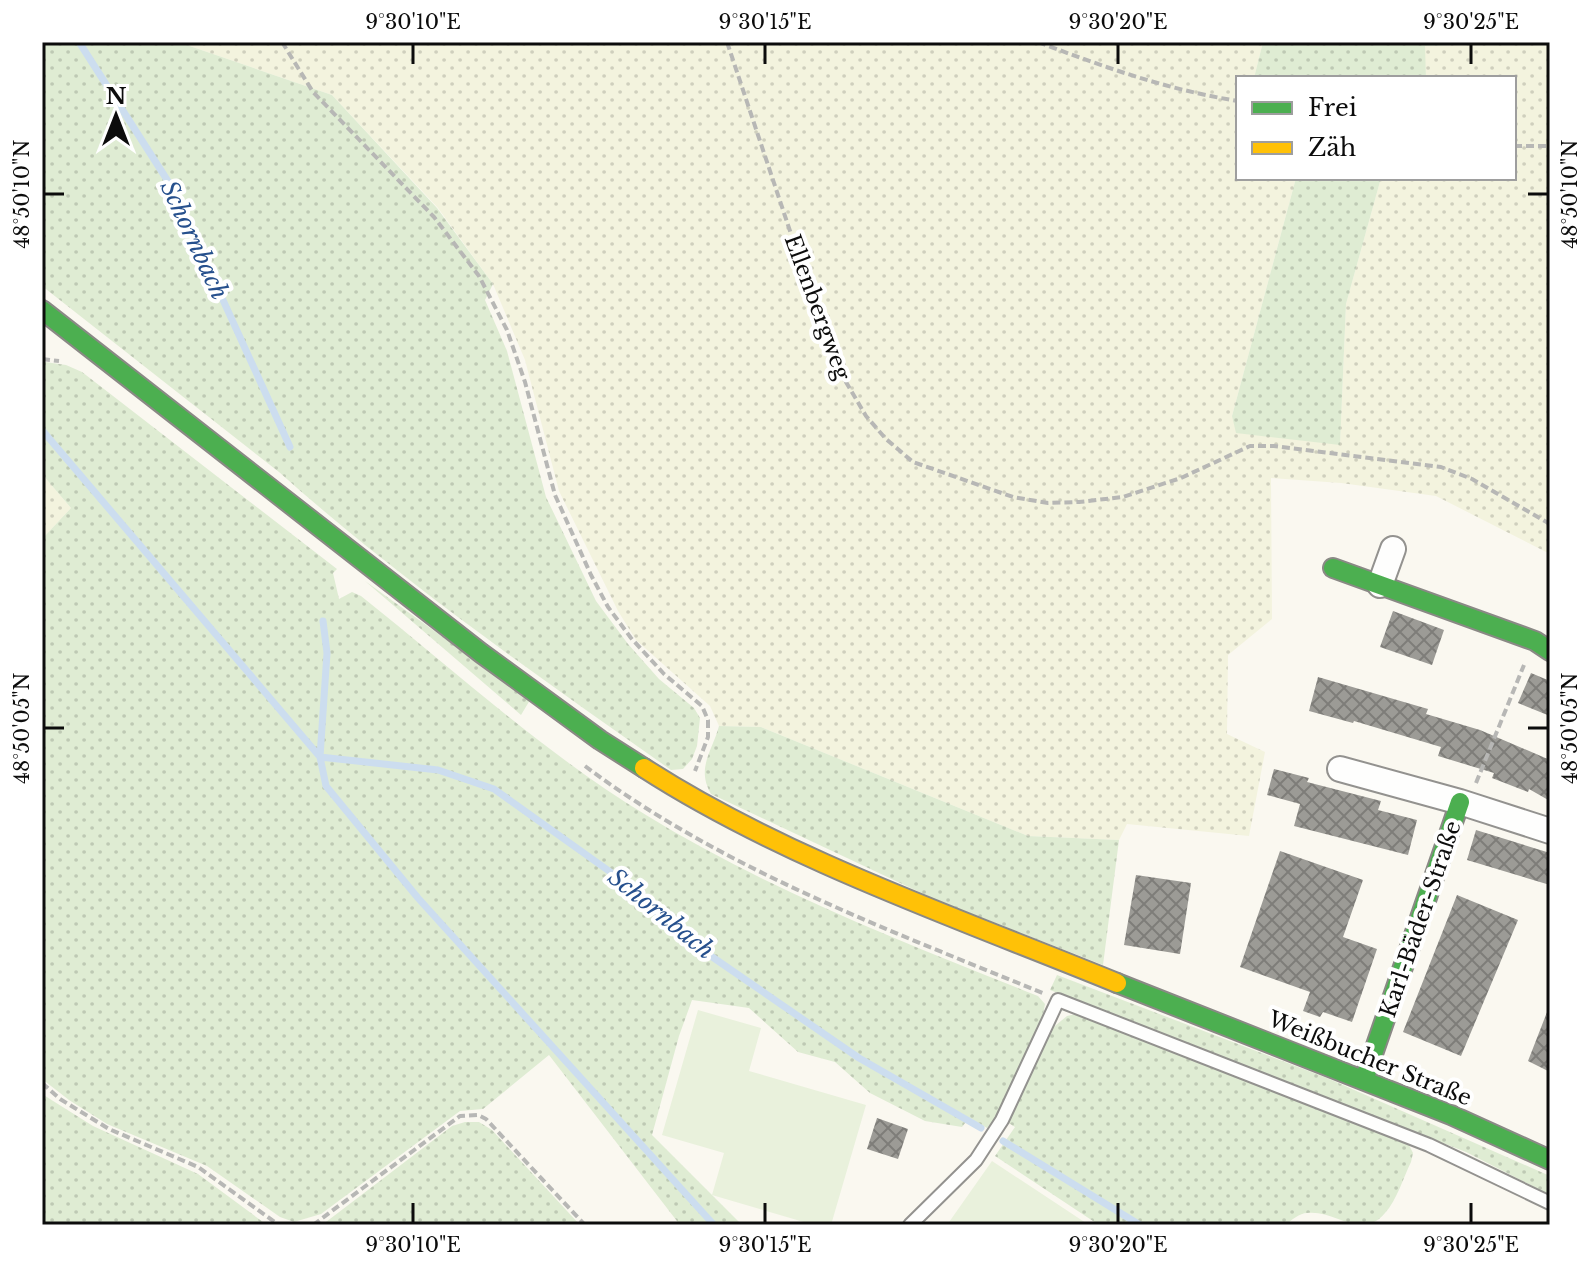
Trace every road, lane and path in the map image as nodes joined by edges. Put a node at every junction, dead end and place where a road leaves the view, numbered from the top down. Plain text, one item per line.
1 (282, 42) edge
2 (727, 42) edge
3 (1038, 42) edge
4 (1236, 101) edge
5 (1516, 146) edge
6 (1550, 146) edge
7 (42, 310) edge
8 (1550, 524) edge
9 (1393, 549) dead end
10 (1333, 568) dead end
11 (1380, 585) junction
12 (1550, 651) edge
13 (1511, 693) dead end
14 (1487, 753) dead end
15 (1340, 769) dead end
16 (682, 793) junction
17 (1460, 802) junction
18 (1550, 831) edge
19 (1364, 1080) junction
20 (42, 1083) edge
21 (1550, 1160) edge
22 (1550, 1203) edge
23 (279, 1225) edge
24 (313, 1225) edge
25 (585, 1225) edge
26 (910, 1225) edge

1 - 16 path
2 - 8 path, Ellenbergweg
3 - 4 path
5 - 6 path
7 - 16 street, Weißbucher Straße
9 - 11 street
10 - 11 street
11 - 12 street
13 - 14 path
15 - 17 street, Karl-Bäder-Straße
16 - 19 street, Weißbucher Straße
17 - 18 street, Karl-Bäder-Straße
17 - 19 street, Karl-Bäder-Straße
19 - 21 street, Weißbucher Straße
20 - 23 path
22 - 26 lane
24 - 25 path

